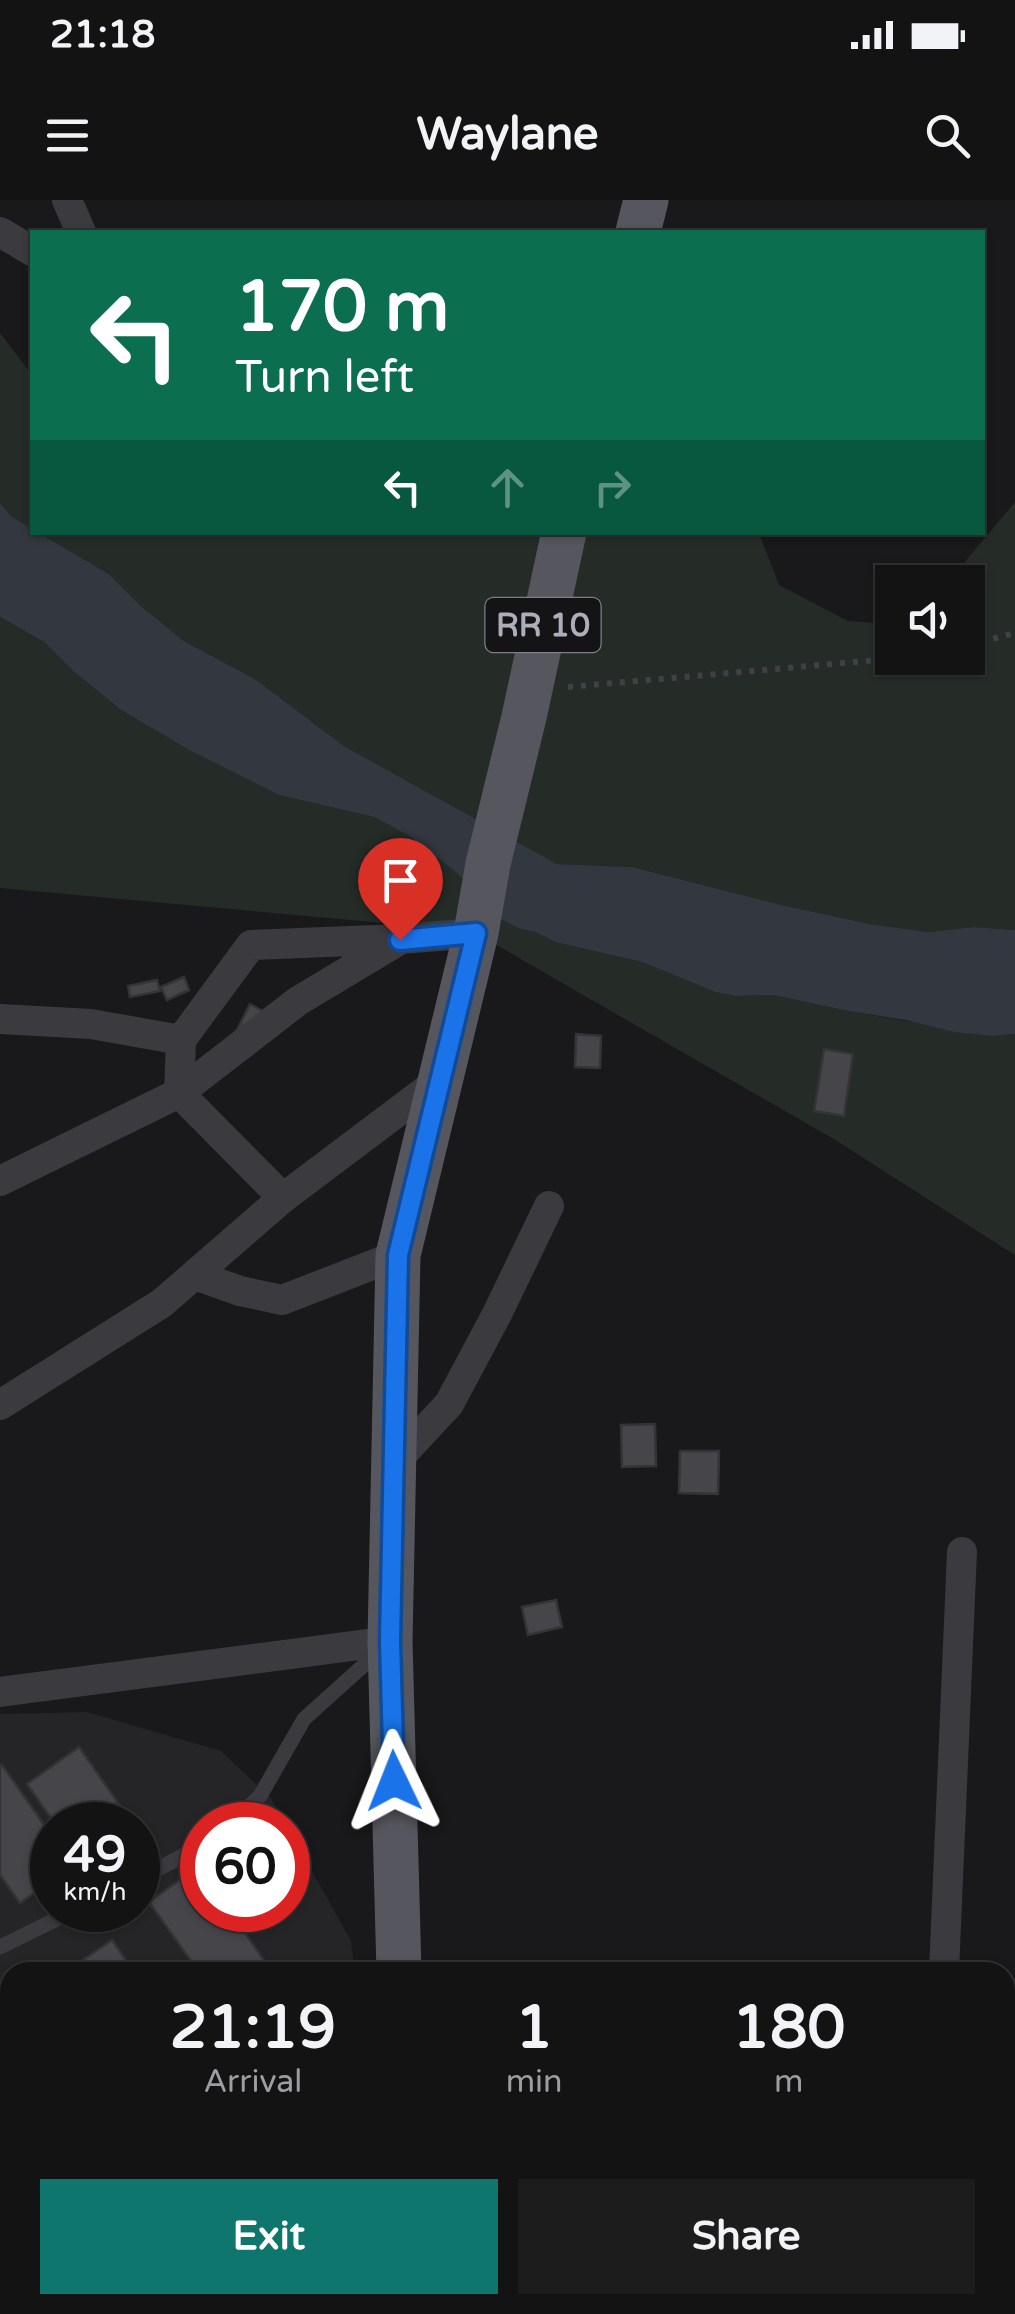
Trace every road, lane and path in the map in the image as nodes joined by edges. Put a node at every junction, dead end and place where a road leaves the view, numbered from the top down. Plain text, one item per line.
1 (67, 200) edge
2 (646, 200) edge
3 (80, 230) edge
4 (638, 230) edge
5 (0, 232) edge
6 (30, 251) edge
7 (563, 535) edge
8 (1015, 633) edge
9 (985, 641) edge
10 (875, 660) edge
11 (526, 704) junction
12 (476, 933) junction
13 (400, 940) junction
14 (0, 1019) edge
15 (181, 1040) junction
16 (441, 1079) junction
17 (179, 1093) junction
18 (0, 1181) edge
19 (283, 1198) junction
20 (550, 1206) dead end
21 (398, 1255) junction
22 (195, 1275) junction
23 (0, 1405) edge
24 (392, 1464) junction
25 (962, 1552) dead end
26 (390, 1641) junction
27 (0, 1692) edge
28 (254, 1802) edge
29 (32, 1932) edge
30 (0, 1948) edge
31 (399, 1962) edge
32 (944, 1962) edge

1 - 3 street
2 - 4 main road
5 - 6 street
7 - 11 main road, RR 10
8 - 9 path
10 - 11 path
11 - 12 main road, RR 10
12 - 13 street
12 - 16 main road, RR 10
13 - 15 street
13 - 17 street
14 - 15 street
15 - 17 street
16 - 19 street
16 - 21 main road, RR 10
17 - 18 street
17 - 19 street
19 - 22 street
20 - 24 street
21 - 22 street
21 - 24 main road, RR 10
22 - 23 street
24 - 26 main road, RR 10
25 - 32 street
26 - 27 street
26 - 28 lane
26 - 31 main road, RR 10
29 - 30 lane

